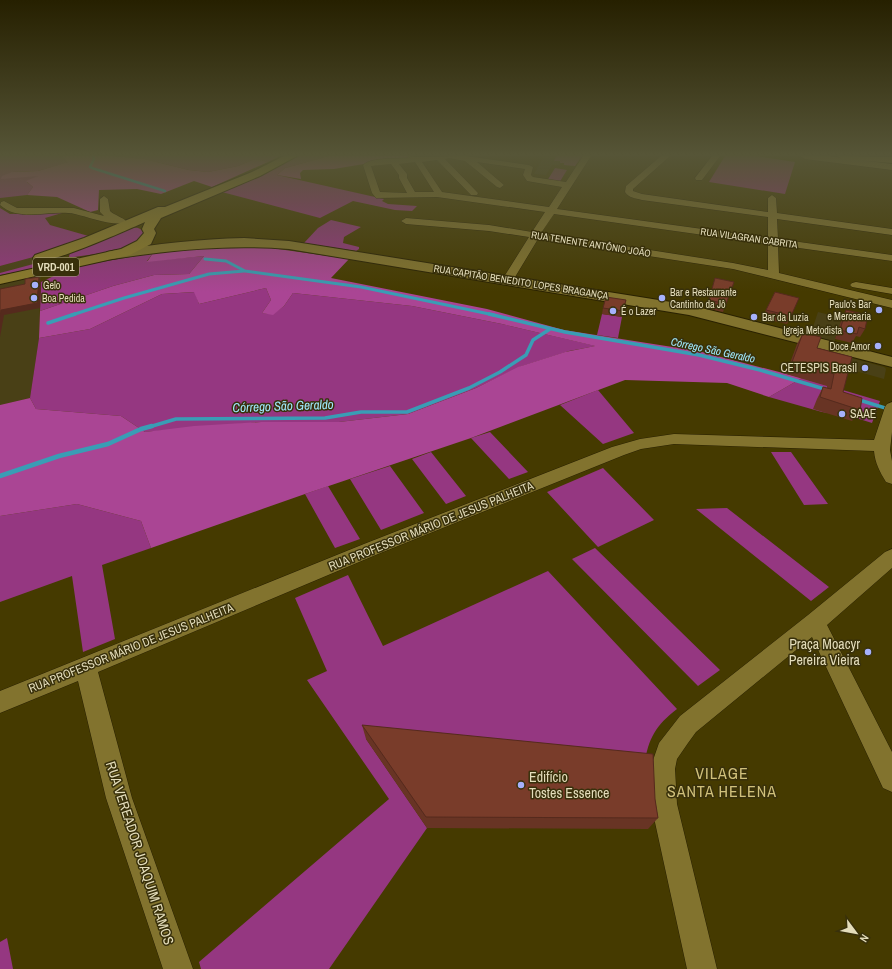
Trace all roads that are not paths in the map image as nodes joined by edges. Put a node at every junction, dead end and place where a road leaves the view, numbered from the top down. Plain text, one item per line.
1 (104, 201) edge
2 (179, 201) edge
3 (191, 201) edge
4 (486, 201) edge
5 (557, 201) edge
6 (671, 201) edge
7 (772, 201) edge
8 (4, 204) dead end
9 (551, 210) junction
10 (773, 215) junction
11 (406, 221) dead end
12 (125, 223) junction
13 (149, 231) junction
14 (892, 232) edge
15 (535, 235) junction
16 (773, 241) junction
17 (192, 244) junction
18 (112, 255) junction
19 (892, 258) edge
20 (0, 269) edge
21 (774, 274) junction
22 (0, 280) edge
23 (508, 280) junction
24 (828, 285) junction
25 (892, 291) edge
26 (892, 304) edge
27 (892, 362) edge
28 (891, 410) edge
29 (880, 446) junction
30 (892, 478) edge
31 (892, 557) edge
32 (815, 622) junction
33 (86, 667) junction
34 (0, 702) edge
35 (892, 779) edge
36 (178, 969) edge
37 (702, 969) edge

1 - 12 street
2 - 12 main road
3 - 13 main road, VRD-001
4 - 9 street, RUA VILAGRAN CABRITA
5 - 9 street
6 - 10 street
7 - 10 street
8 - 12 street
9 - 15 street
9 - 16 street, RUA VILAGRAN CABRITA
10 - 14 street
10 - 16 street
11 - 15 street, RUA TENENTE ANTÔNIO JOÃO
12 - 13 main road
12 - 20 main road
13 - 17 main road, RUA CAPITÃO BENEDITO LOPES BRAGANÇA
13 - 18 main road, RUA CAPITÃO BENEDITO LOPES BRAGANÇA / VRD-001
15 - 21 street, RUA TENENTE ANTÔNIO JOÃO
15 - 23 street
16 - 19 street, RUA VILAGRAN CABRITA
16 - 21 street
17 - 18 main road, RUA CAPITÃO BENEDITO LOPES BRAGANÇA
17 - 23 main road, RUA CAPITÃO BENEDITO LOPES BRAGANÇA
18 - 22 main road, RUA CAPITÃO BENEDITO LOPES BRAGANÇA / VRD-001
21 - 24 street, RUA TENENTE ANTÔNIO JOÃO
23 - 27 main road, RUA CAPITÃO BENEDITO LOPES BRAGANÇA
24 - 25 street, RUA TENENTE ANTÔNIO JOÃO
24 - 26 street, RUA TENENTE ANTÔNIO JOÃO
28 - 29 street
29 - 30 street
29 - 33 street, RUA PROFESSOR MÁRIO DE JESUS PALHEITA
31 - 32 street
32 - 35 street
32 - 37 street
33 - 34 street, RUA PROFESSOR MÁRIO DE JESUS PALHEITA
33 - 36 street, RUA VEREADOR JOAQUIM RAMOS

